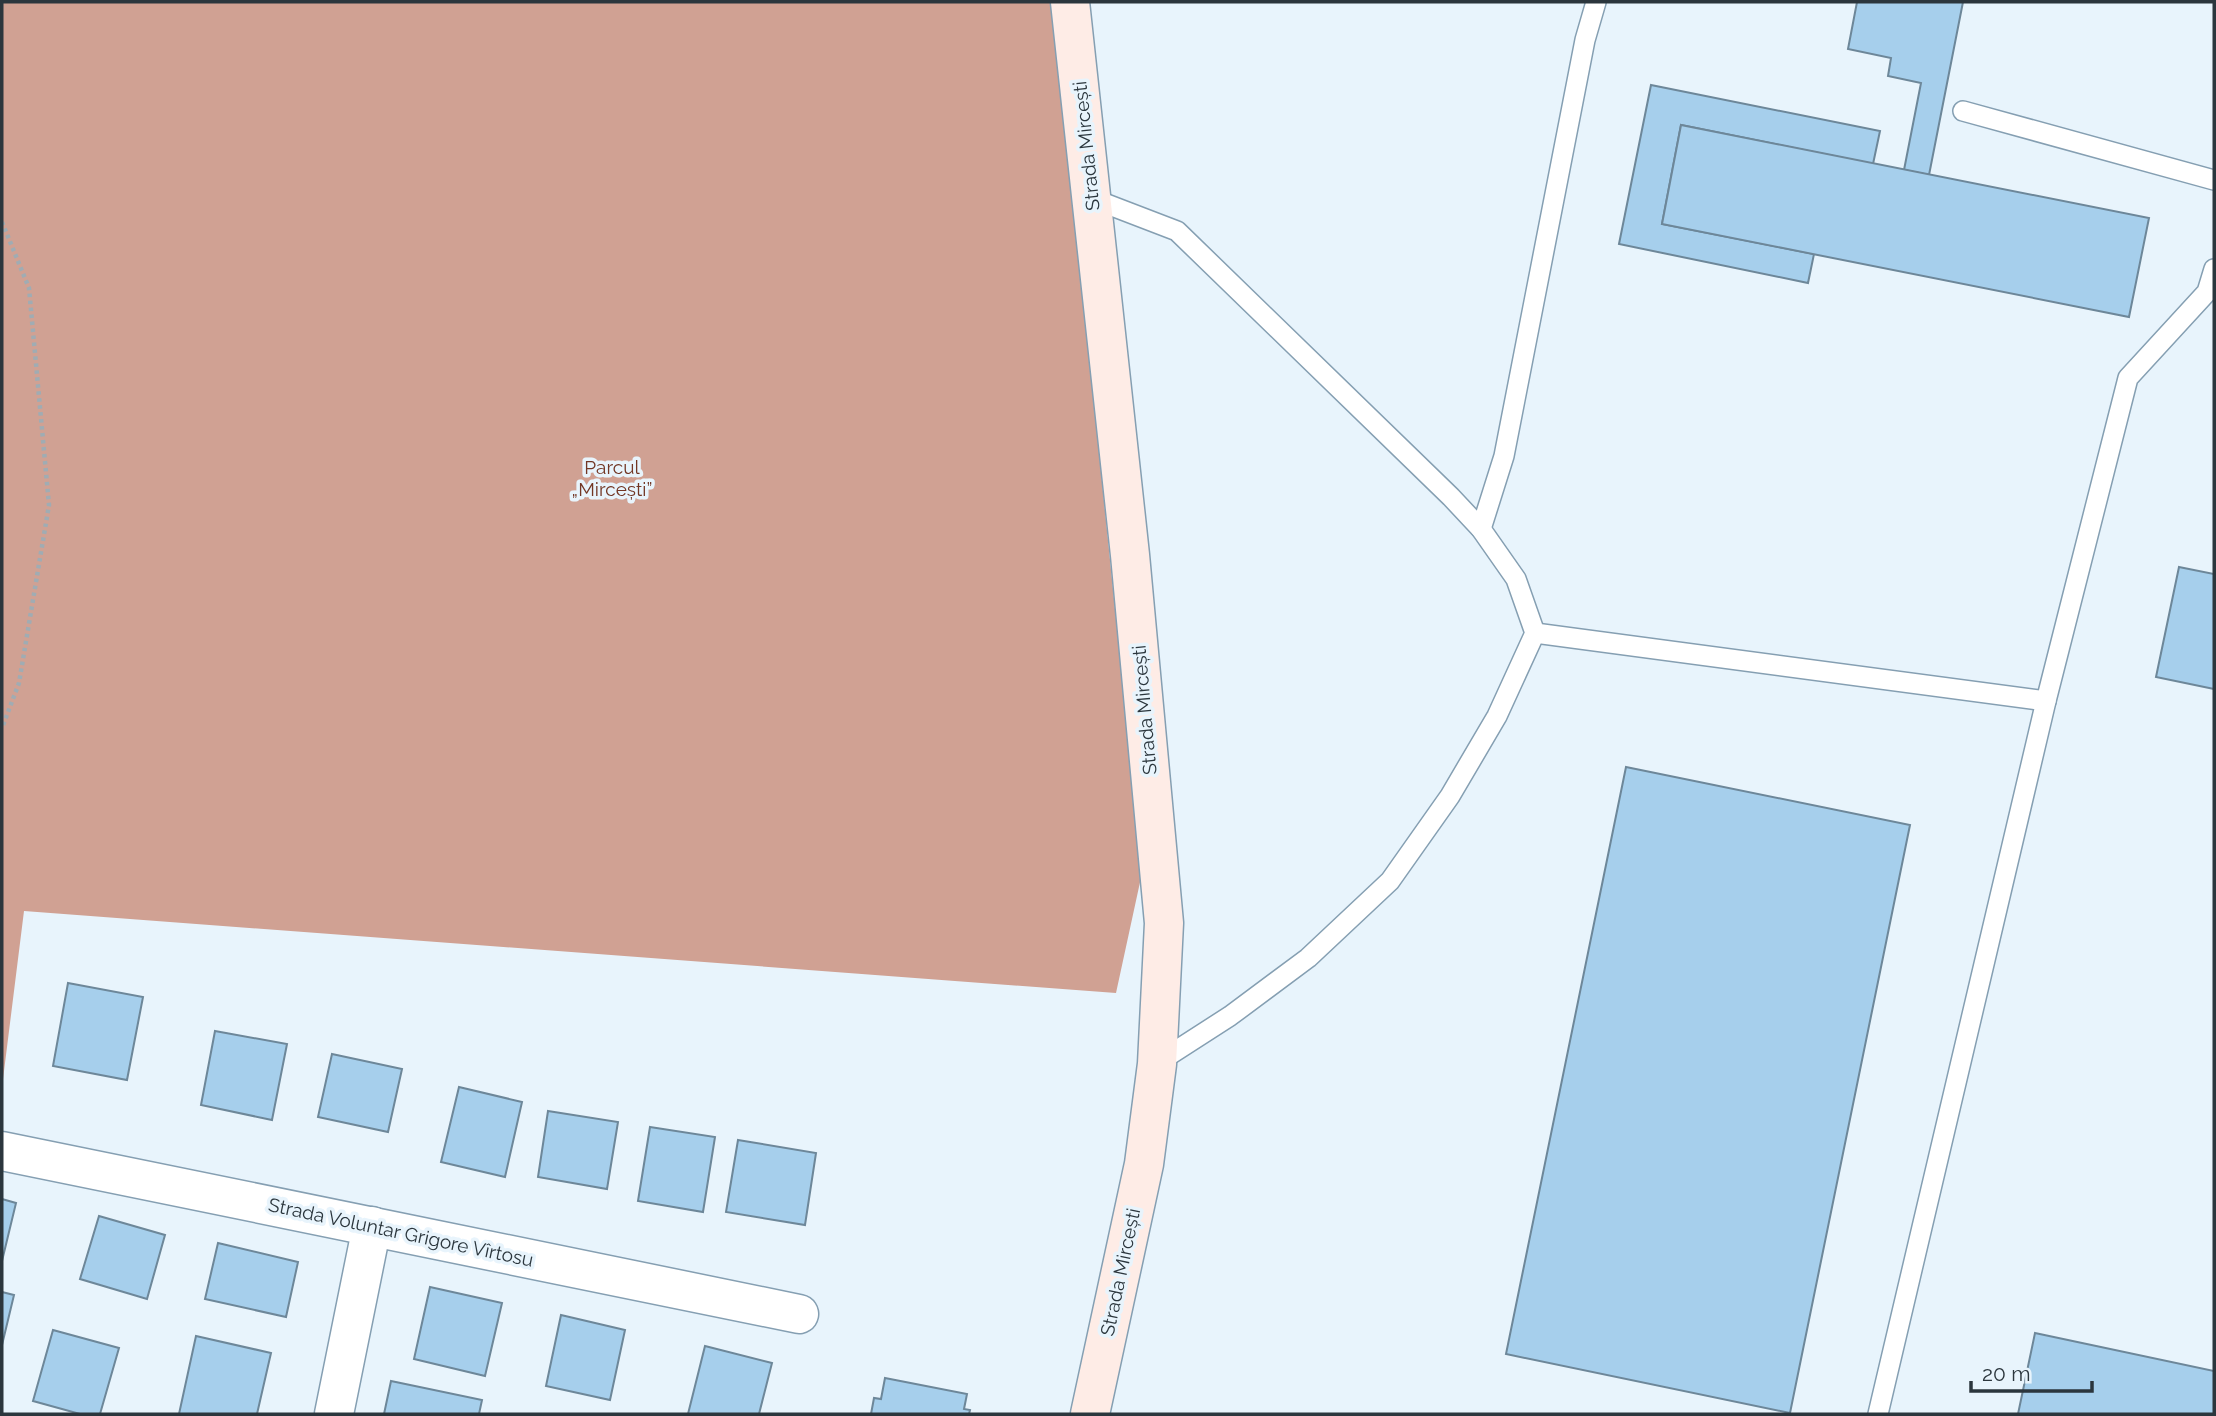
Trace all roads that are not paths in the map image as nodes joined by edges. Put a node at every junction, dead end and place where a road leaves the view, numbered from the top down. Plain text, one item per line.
1 (1070, 2) edge
2 (1596, 2) edge
3 (1963, 111) dead end
4 (2214, 180) edge
5 (1091, 198) junction
6 (2214, 269) edge
7 (1481, 529) junction
8 (1535, 633) junction
9 (2046, 701) junction
10 (1157, 1064) junction
11 (2, 1151) edge
12 (372, 1226) junction
13 (799, 1314) dead end
14 (334, 1414) edge
15 (1090, 1414) edge
16 (1878, 1414) edge

1 - 5 main road, Strada Mircești
2 - 7 lane
3 - 4 lane
5 - 7 lane
5 - 10 main road, Strada Mircești
6 - 9 lane
7 - 8 lane
8 - 9 lane
8 - 10 lane
9 - 16 lane
10 - 15 main road, Strada Mircești
11 - 12 street, Strada Voluntar Grigore Vîrtosu
12 - 13 street, Strada Voluntar Grigore Vîrtosu
12 - 14 street

